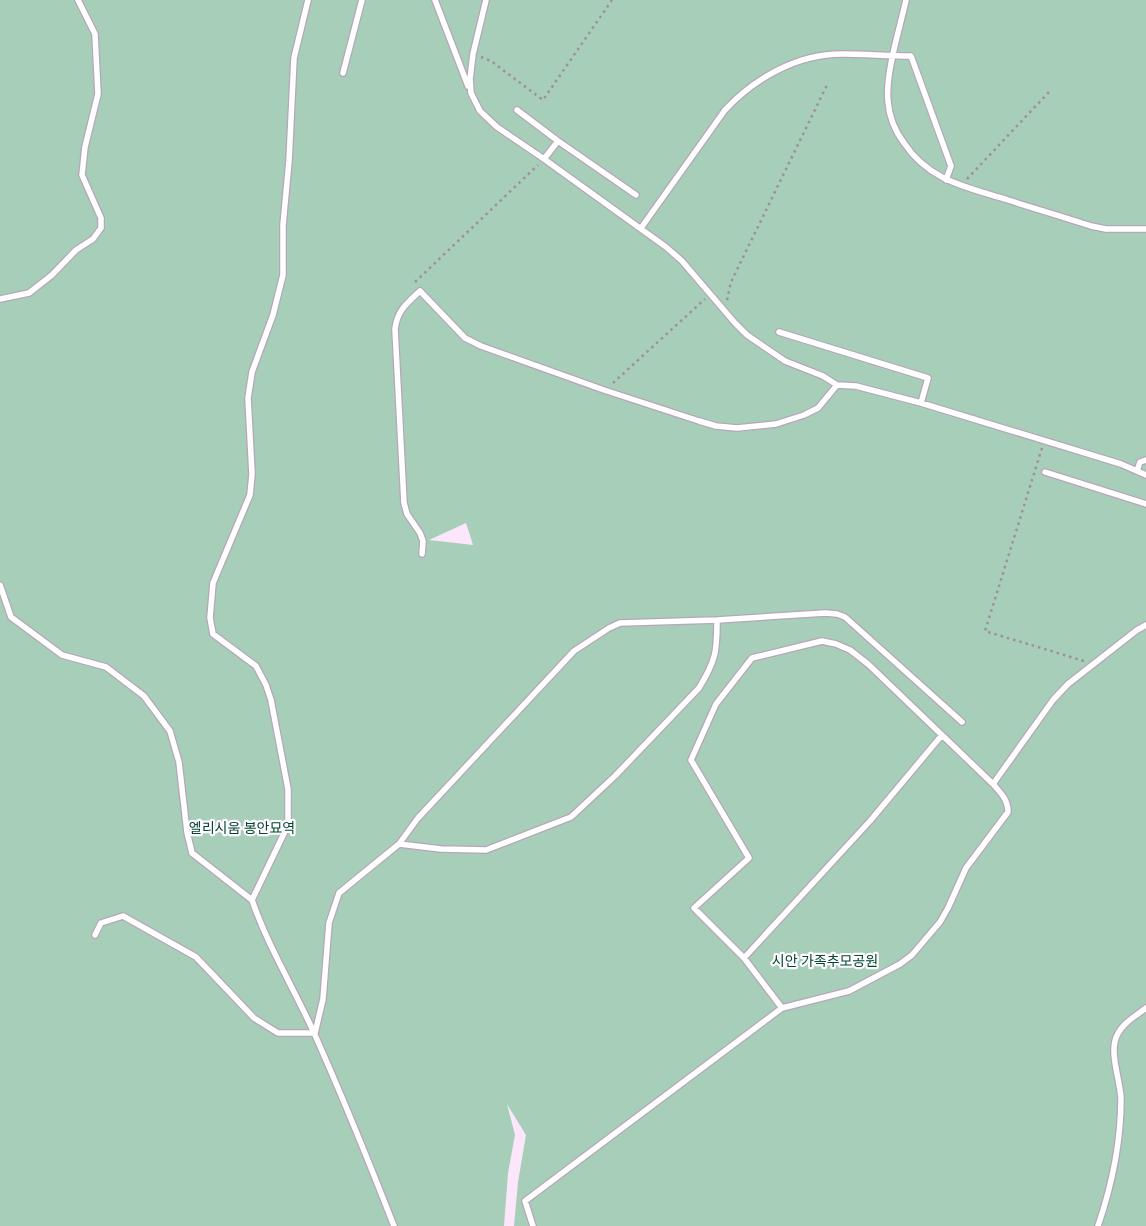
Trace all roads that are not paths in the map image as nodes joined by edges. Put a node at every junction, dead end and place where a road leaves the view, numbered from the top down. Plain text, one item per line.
1 (78, 0) edge
2 (308, 0) edge
3 (362, 0) edge
4 (435, 0) edge
5 (486, 0) edge
6 (906, 0) edge
7 (893, 56) junction
8 (343, 73) dead end
9 (471, 92) junction
10 (517, 110) dead end
11 (558, 141) junction
12 (544, 159) junction
13 (946, 180) junction
14 (636, 195) dead end
15 (640, 228) junction
16 (1146, 229) edge
17 (0, 299) edge
18 (778, 332) dead end
19 (837, 385) junction
20 (922, 403) junction
21 (1146, 460) edge
22 (1137, 471) junction
23 (1045, 472) dead end
24 (1146, 475) edge
25 (1146, 504) edge
26 (422, 554) dead end
27 (0, 585) edge
28 (717, 620) junction
29 (1146, 625) edge
30 (962, 722) dead end
31 (942, 735) junction
32 (993, 784) junction
33 (399, 844) junction
34 (252, 900) junction
35 (95, 935) dead end
36 (744, 958) junction
37 (782, 1008) junction
38 (1146, 1008) edge
39 (315, 1033) junction
40 (394, 1226) edge
41 (533, 1226) edge
42 (1098, 1226) edge

1 - 17 lane
2 - 34 lane
3 - 8 lane
4 - 9 lane
5 - 9 lane
6 - 7 lane
7 - 13 lane
7 - 13 lane
7 - 15 lane
9 - 12 lane
10 - 11 lane
11 - 12 lane
11 - 14 lane
12 - 15 lane
13 - 16 lane
15 - 19 lane
18 - 20 lane
19 - 20 lane
19 - 26 lane
20 - 22 lane
21 - 22 lane
22 - 24 lane
23 - 25 lane
27 - 34 lane
28 - 30 lane
28 - 33 lane
28 - 33 lane
29 - 32 lane
31 - 32 lane
31 - 36 lane
31 - 36 lane
32 - 37 lane
33 - 39 lane
34 - 39 lane
35 - 39 lane
36 - 37 lane
37 - 41 lane
38 - 42 lane
39 - 40 lane

